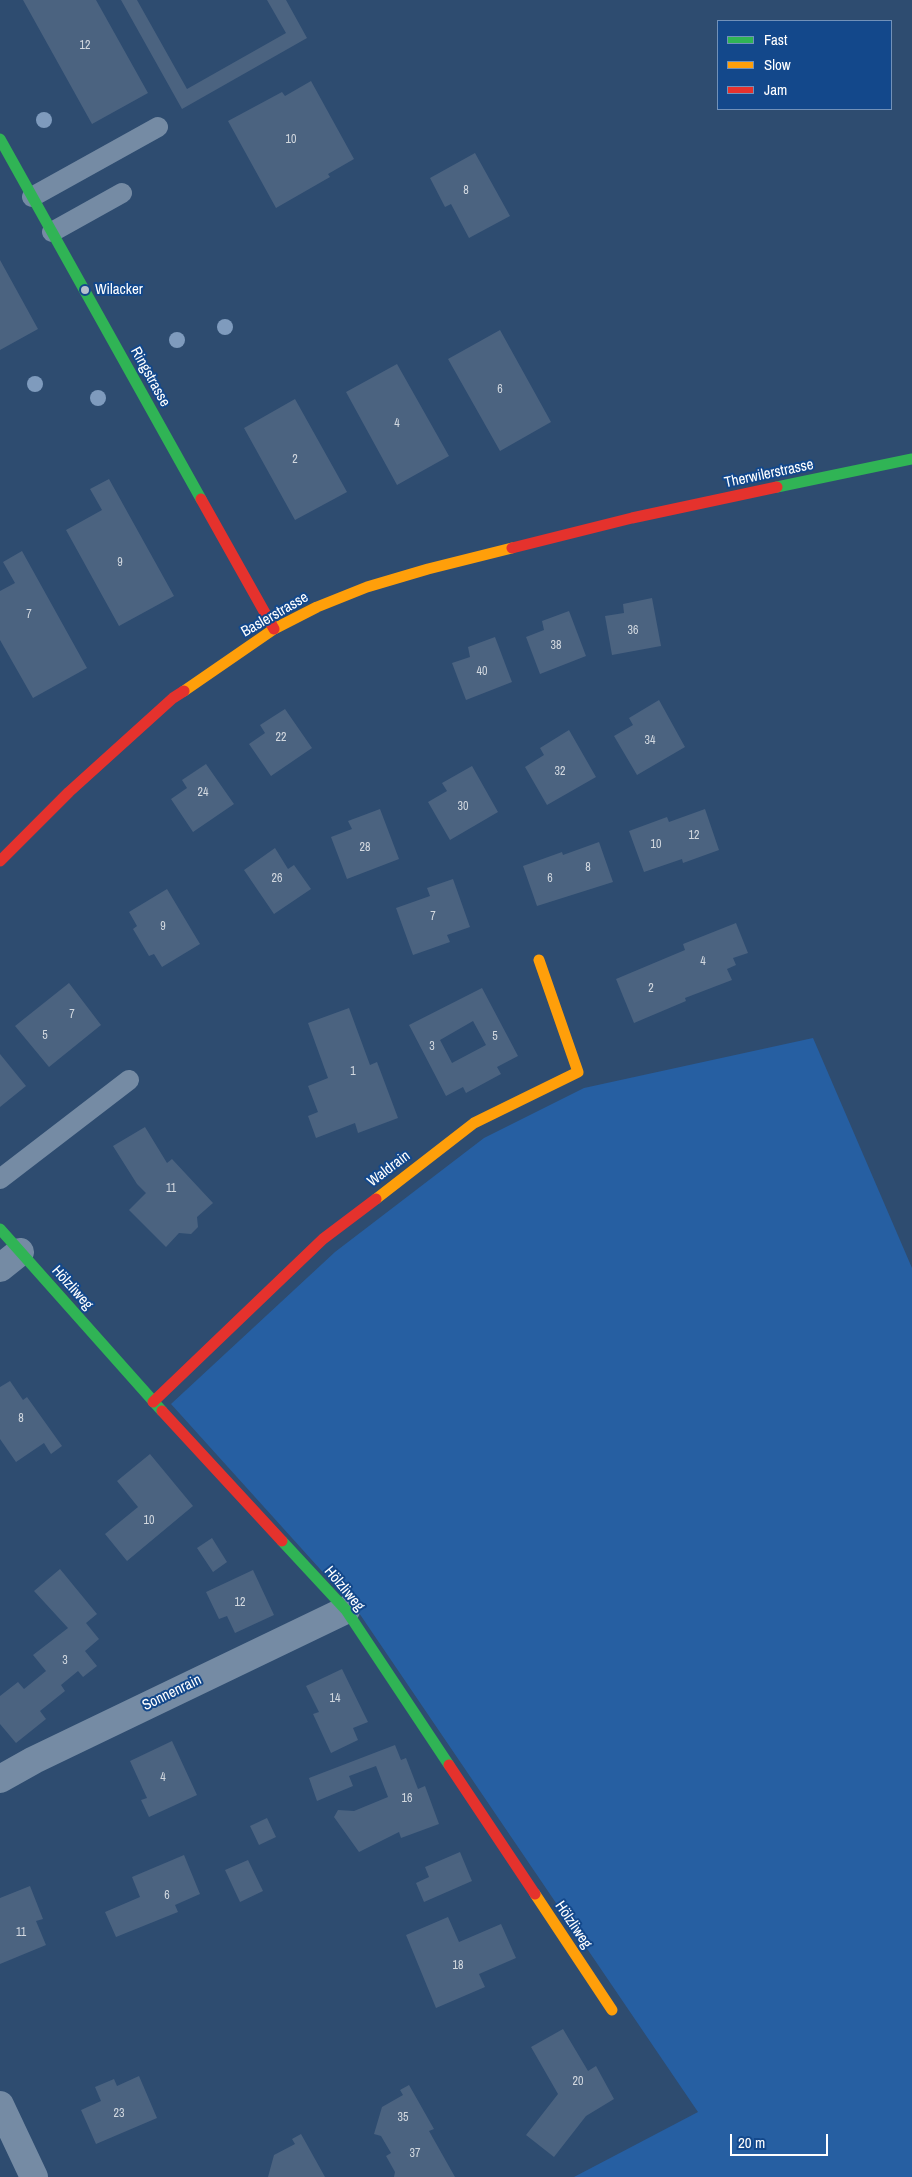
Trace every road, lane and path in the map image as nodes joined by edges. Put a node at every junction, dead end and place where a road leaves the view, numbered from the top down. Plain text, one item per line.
1 (158, 128) dead end
2 (0, 139) edge
3 (122, 193) dead end
4 (32, 197) junction
5 (52, 232) junction
6 (912, 459) edge
7 (632, 518) joint
8 (274, 628) junction
9 (0, 861) edge
10 (539, 960) dead end
11 (129, 1080) dead end
12 (0, 1179) edge
13 (0, 1229) edge
14 (10, 1260) edge
15 (153, 1402) junction
16 (346, 1610) junction
17 (0, 1779) edge
18 (612, 2010) dead end
19 (0, 2105) edge
20 (34, 2177) edge

1 - 4 lane
2 - 4 street, Ringstrasse
3 - 5 lane
4 - 5 street, Ringstrasse
5 - 8 street, Ringstrasse
6 - 7 street, Therwilerstrasse
7 - 8 street, Baslerstrasse
8 - 9 street, Baslerstrasse
10 - 15 street, Waldrain
11 - 12 lane
13 - 14 street, Hölzliweg
14 - 15 street, Hölzliweg
15 - 16 street, Hölzliweg
16 - 17 street, Sonnenrain
16 - 18 street, Hölzliweg
19 - 20 street

